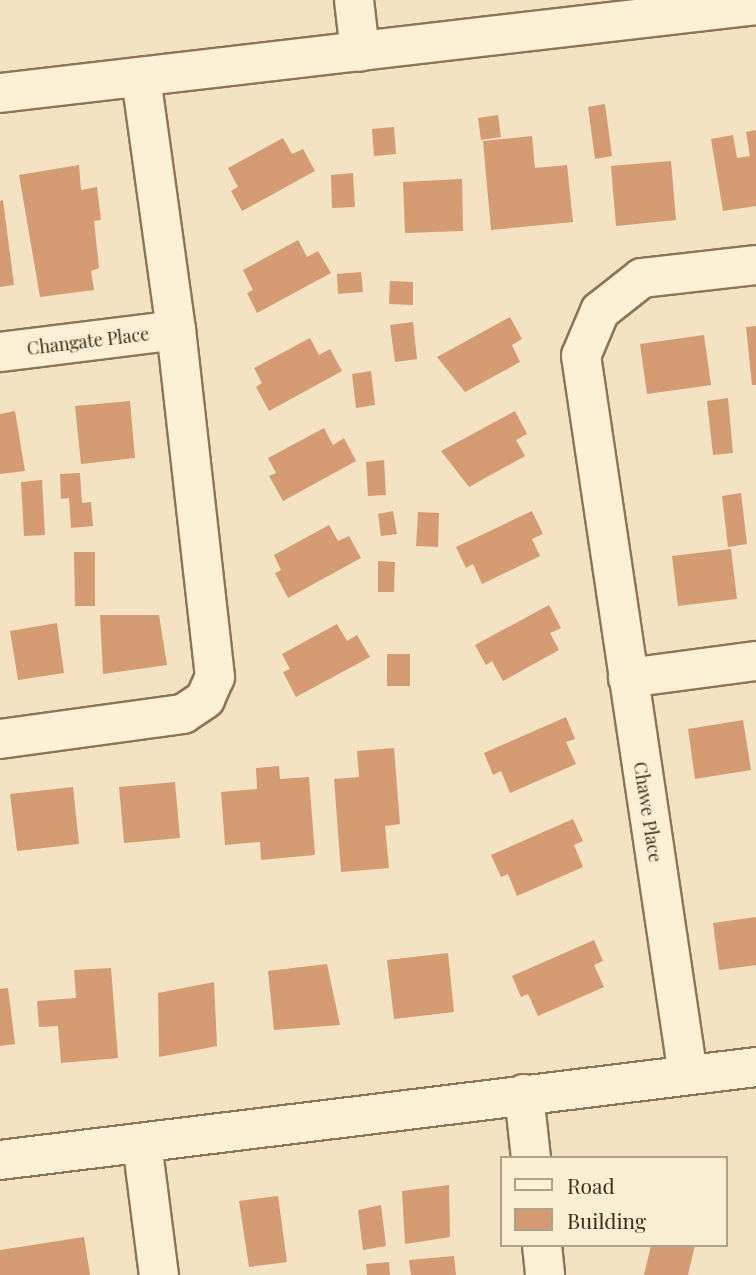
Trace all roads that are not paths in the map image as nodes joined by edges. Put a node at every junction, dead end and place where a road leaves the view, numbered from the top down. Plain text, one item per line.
1 (354, 0) edge
2 (756, 5) edge
3 (360, 52) junction
4 (141, 77) junction
5 (0, 93) edge
6 (756, 265) edge
7 (176, 330) junction
8 (0, 352) edge
9 (756, 661) edge
10 (628, 678) junction
11 (0, 739) edge
12 (756, 1068) edge
13 (688, 1074) junction
14 (524, 1094) junction
15 (142, 1143) junction
16 (531, 1156) edge
17 (0, 1160) edge
18 (542, 1247) edge
19 (159, 1275) edge
20 (545, 1275) edge

1 - 3 street
2 - 3 street
3 - 4 street
4 - 5 street
4 - 7 street
6 - 10 street, Chawe Place
7 - 8 street, Changate Place
7 - 11 street
9 - 10 street
10 - 13 street, Chawe Place
12 - 13 street
13 - 14 street
14 - 15 street
14 - 16 street
15 - 17 street
15 - 19 street
18 - 20 street

